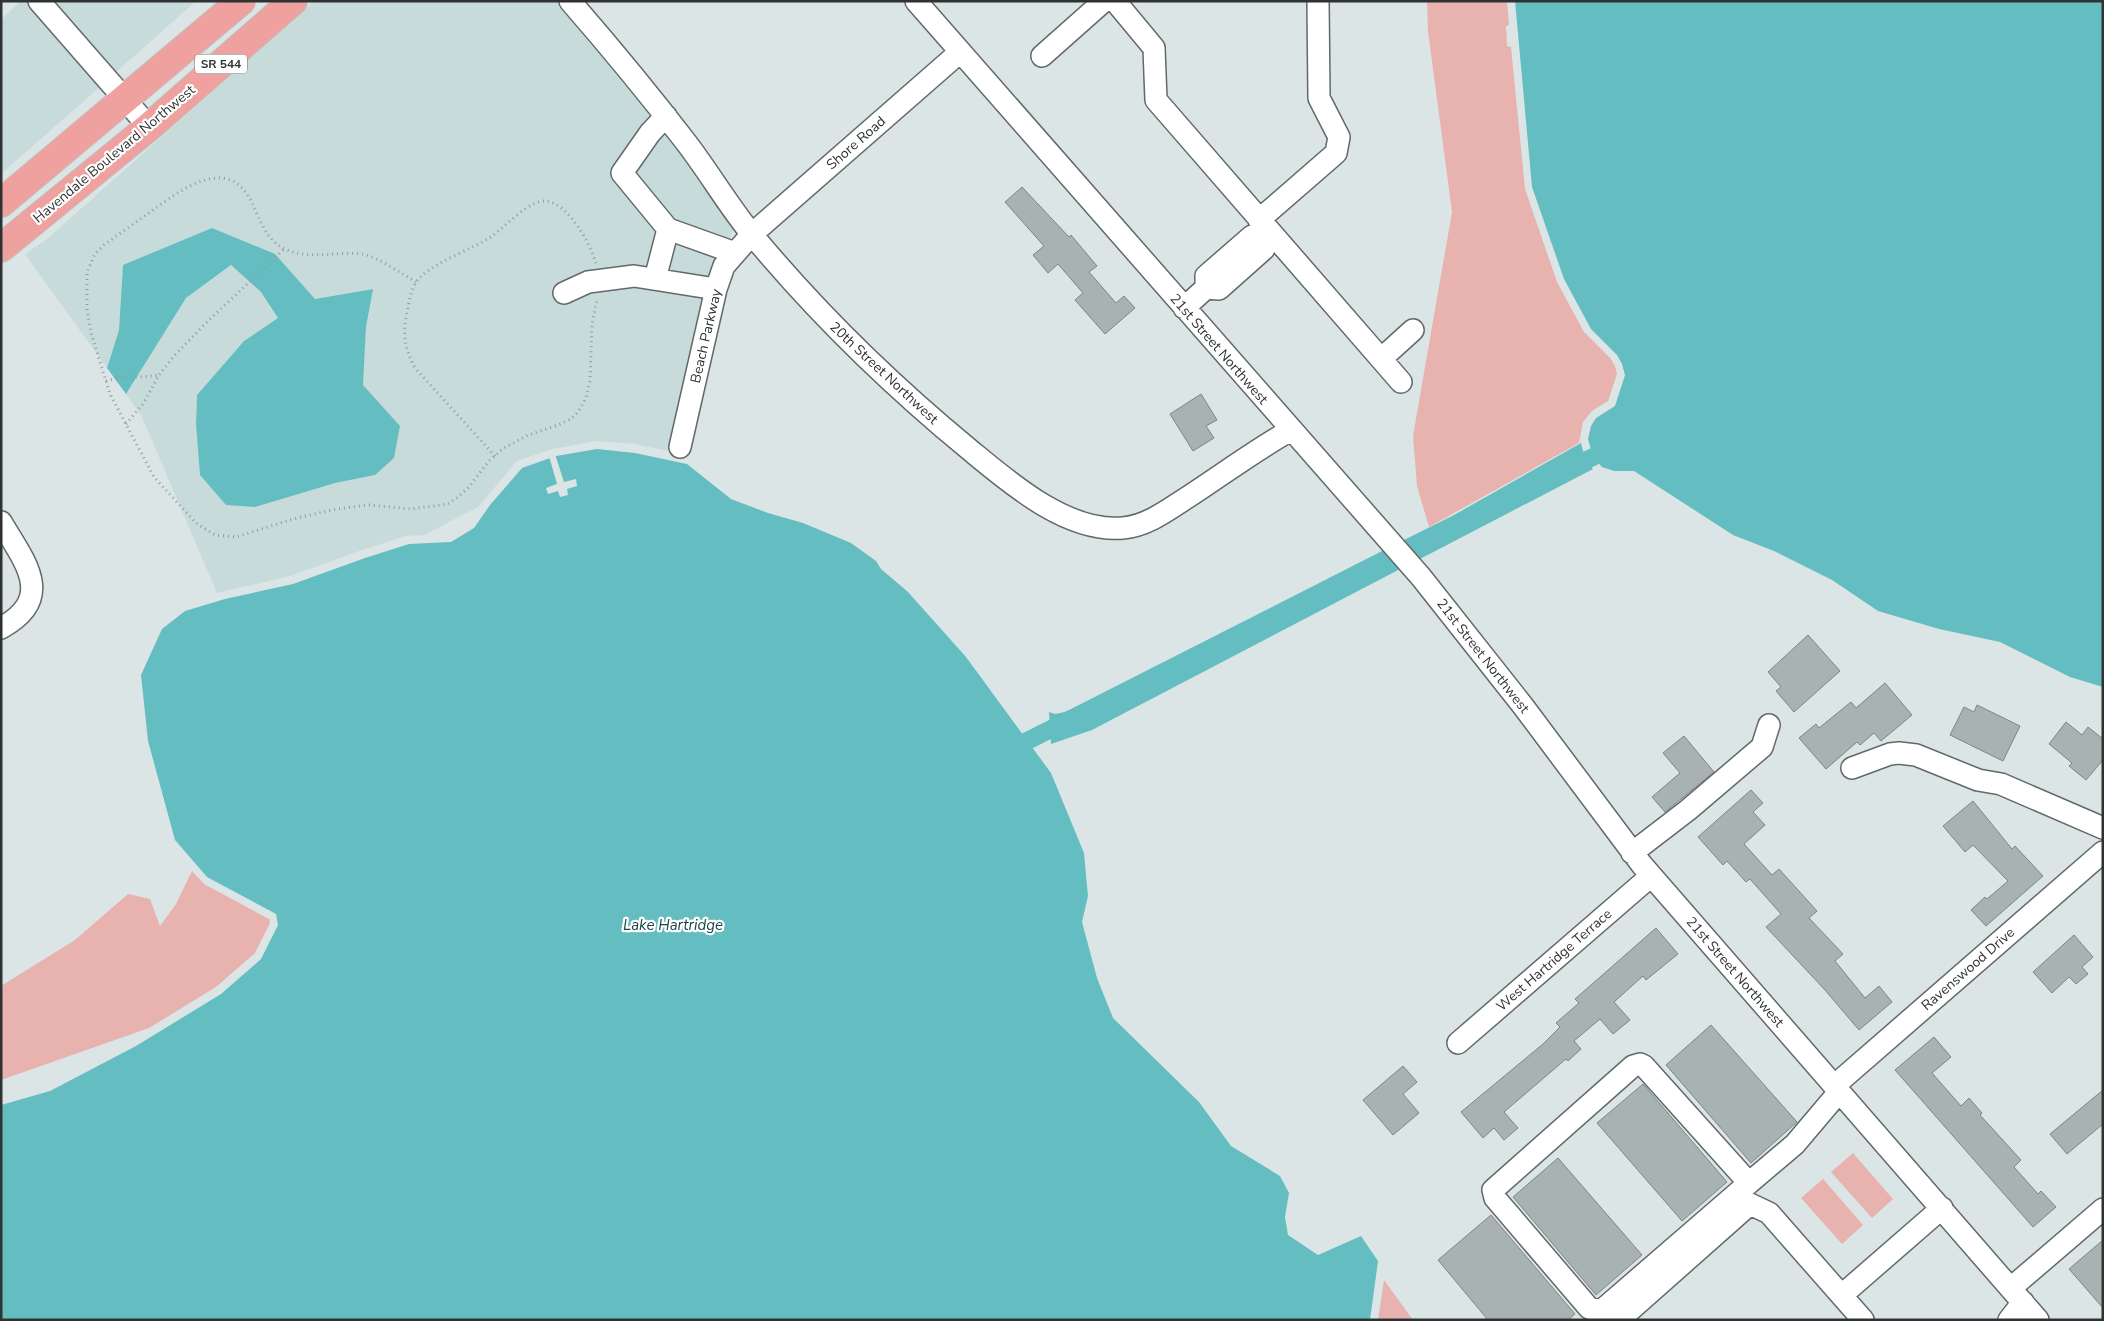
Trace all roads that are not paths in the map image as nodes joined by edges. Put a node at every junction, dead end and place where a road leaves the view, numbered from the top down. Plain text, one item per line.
1 (39, 1) edge
2 (241, 1) edge
3 (293, 1) edge
4 (570, 1) edge
5 (916, 1) edge
6 (1104, 1) edge
7 (1115, 1) edge
8 (1318, 1) edge
9 (960, 52) junction
10 (1042, 56) dead end
11 (124, 99) junction
12 (666, 116) junction
13 (149, 127) junction
14 (1, 202) edge
15 (668, 230) junction
16 (1264, 231) junction
17 (752, 234) junction
18 (1, 248) edge
19 (735, 253) junction
20 (655, 280) junction
21 (716, 289) junction
22 (564, 293) dead end
23 (1184, 308) junction
24 (1413, 330) dead end
25 (1381, 359) junction
26 (1401, 382) dead end
27 (1291, 430) junction
28 (680, 447) dead end
29 (1, 522) edge
30 (1, 628) edge
31 (1770, 725) dead end
32 (1852, 768) dead end
33 (2103, 828) edge
34 (2103, 852) edge
35 (1632, 853) junction
36 (1650, 876) junction
37 (1458, 1043) dead end
38 (1836, 1089) junction
39 (1749, 1183) junction
40 (1937, 1203) junction
41 (2103, 1208) edge
42 (1838, 1290) junction
43 (2017, 1295) junction
44 (1619, 1320) edge
45 (1863, 1320) edge
46 (2009, 1320) edge
47 (2038, 1320) edge

1 - 11 street
2 - 11 main road, SR 544
3 - 13 main road, Havendale Boulevard Northwest / SR 544
4 - 12 street, 20th Street Northwest
5 - 9 street, 21st Street Northwest
6 - 10 street
7 - 16 street
8 - 16 street
9 - 17 street, Shore Road
9 - 23 street, 21st Street Northwest
11 - 13 street
11 - 14 main road, SR 544
12 - 15 street
12 - 17 street, 20th Street Northwest
13 - 18 main road, Havendale Boulevard Northwest / SR 544
15 - 19 street
15 - 20 street
16 - 23 street
16 - 25 street
17 - 19 street, Beach Parkway
17 - 27 street, 20th Street Northwest
19 - 21 street, Beach Parkway
20 - 21 street
20 - 22 street
21 - 28 street, Beach Parkway
23 - 27 street, 21st Street Northwest
24 - 25 street
25 - 26 street
27 - 35 street, 21st Street Northwest
29 - 30 street
31 - 35 street
32 - 33 street
34 - 38 street, Ravenswood Drive
35 - 36 street, 21st Street Northwest
36 - 37 street, West Hartridge Terrace
36 - 38 street, 21st Street Northwest
38 - 39 street, Ravenswood Drive
38 - 40 street, 21st Street Northwest
39 - 39 street, Ravenswood Drive
40 - 42 street
40 - 43 street, 21st Street Northwest
41 - 43 street
42 - 44 street
42 - 45 street
43 - 46 street
43 - 47 street, 21st Street Northwest

